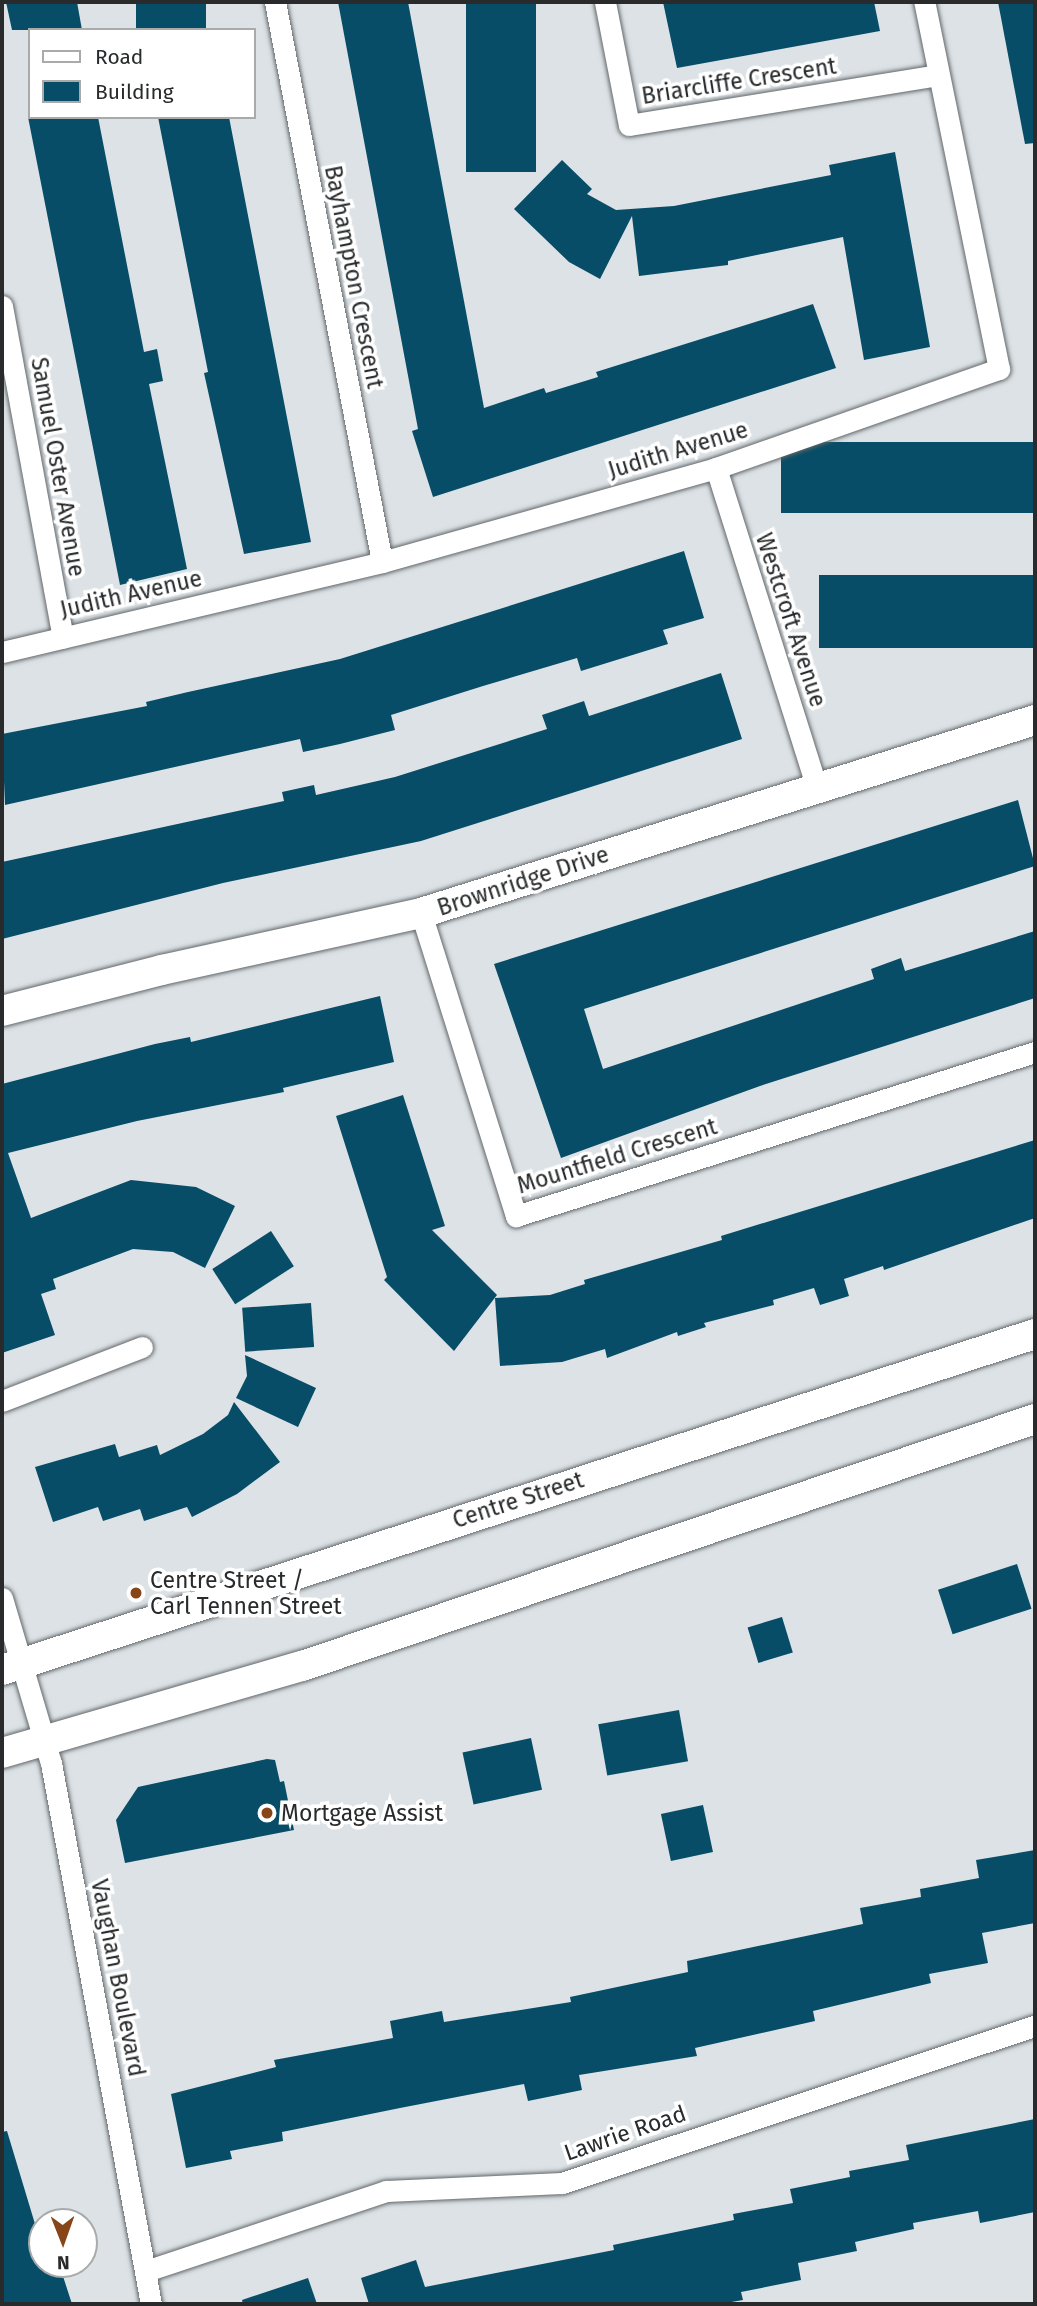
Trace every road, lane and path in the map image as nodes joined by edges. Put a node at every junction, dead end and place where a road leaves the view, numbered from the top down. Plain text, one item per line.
1 (275, 2) edge
2 (605, 2) edge
3 (924, 2) edge
4 (938, 75) junction
5 (2, 306) edge
6 (716, 468) junction
7 (382, 562) junction
8 (63, 637) junction
9 (2, 652) edge
10 (1035, 720) edge
11 (817, 788) junction
12 (421, 913) junction
13 (2, 1011) edge
14 (1035, 1052) edge
15 (1035, 1334) edge
16 (142, 1347) dead end
17 (2, 1401) edge
18 (1035, 1419) edge
19 (2, 1598) edge
20 (12, 1666) edge
21 (46, 1741) junction
22 (2, 1753) edge
23 (1035, 2026) edge
24 (146, 2271) junction
25 (151, 2304) edge

1 - 7 street, Bayhampton Crescent
2 - 4 street, Briarcliffe Crescent
3 - 4 street, Judith Avenue
4 - 6 street, Judith Avenue
5 - 8 street, Samuel Oster Avenue
6 - 7 street, Judith Avenue
6 - 11 street, Westcroft Avenue
7 - 8 street, Judith Avenue
8 - 9 street, Judith Avenue
10 - 11 main road, Brownridge Drive
11 - 12 main road, Brownridge Drive
12 - 13 main road, Brownridge Drive
12 - 14 street, Mountfield Crescent
15 - 20 main road, Centre Street
16 - 17 street
18 - 21 main road
19 - 20 street, Vaughan Boulevard
20 - 21 street, Vaughan Boulevard
21 - 22 main road
21 - 24 street, Vaughan Boulevard
23 - 24 street, Lawrie Road
24 - 25 street, Vaughan Boulevard

